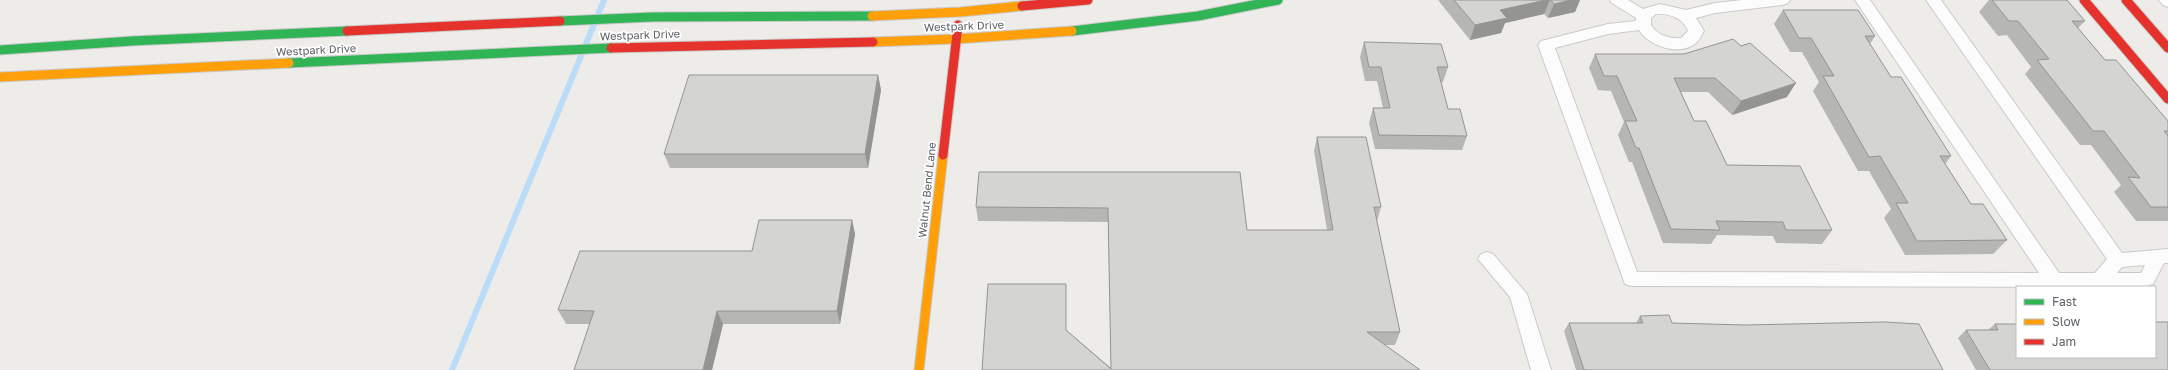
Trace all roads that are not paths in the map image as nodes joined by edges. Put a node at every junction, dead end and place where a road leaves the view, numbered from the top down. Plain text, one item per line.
1 (1088, 0) edge
2 (1278, 0) edge
3 (1617, 0) edge
4 (1784, 0) edge
5 (1862, 0) edge
6 (1933, 0) edge
7 (2084, 0) edge
8 (2126, 0) edge
9 (1654, 4) edge
10 (1190, 5) dead end
11 (960, 12) junction
12 (1194, 16) junction
13 (1684, 16) junction
14 (1643, 20) junction
15 (956, 39) junction
16 (2168, 48) edge
17 (0, 50) edge
18 (0, 77) edge
19 (2168, 99) edge
20 (2164, 256) edge
21 (1487, 259) dead end
22 (2117, 260) junction
23 (2054, 280) junction
24 (2100, 280) junction
25 (919, 370) edge
26 (1541, 370) edge

1 - 11 main road, Westpark Drive
2 - 12 main road, Westpark Drive
3 - 14 street
4 - 13 street
5 - 23 street
6 - 22 street
7 - 19 main road
8 - 16 main road
9 - 13 street
9 - 14 street
10 - 12 main road
11 - 15 main road, Walnut Bend Lane
11 - 17 main road, Westpark Drive
12 - 15 main road, Westpark Drive
13 - 14 street
14 - 23 street
15 - 18 main road, Westpark Drive
15 - 25 main road, Walnut Bend Lane
20 - 22 street
20 - 24 street
21 - 26 street
22 - 24 street
23 - 24 street

